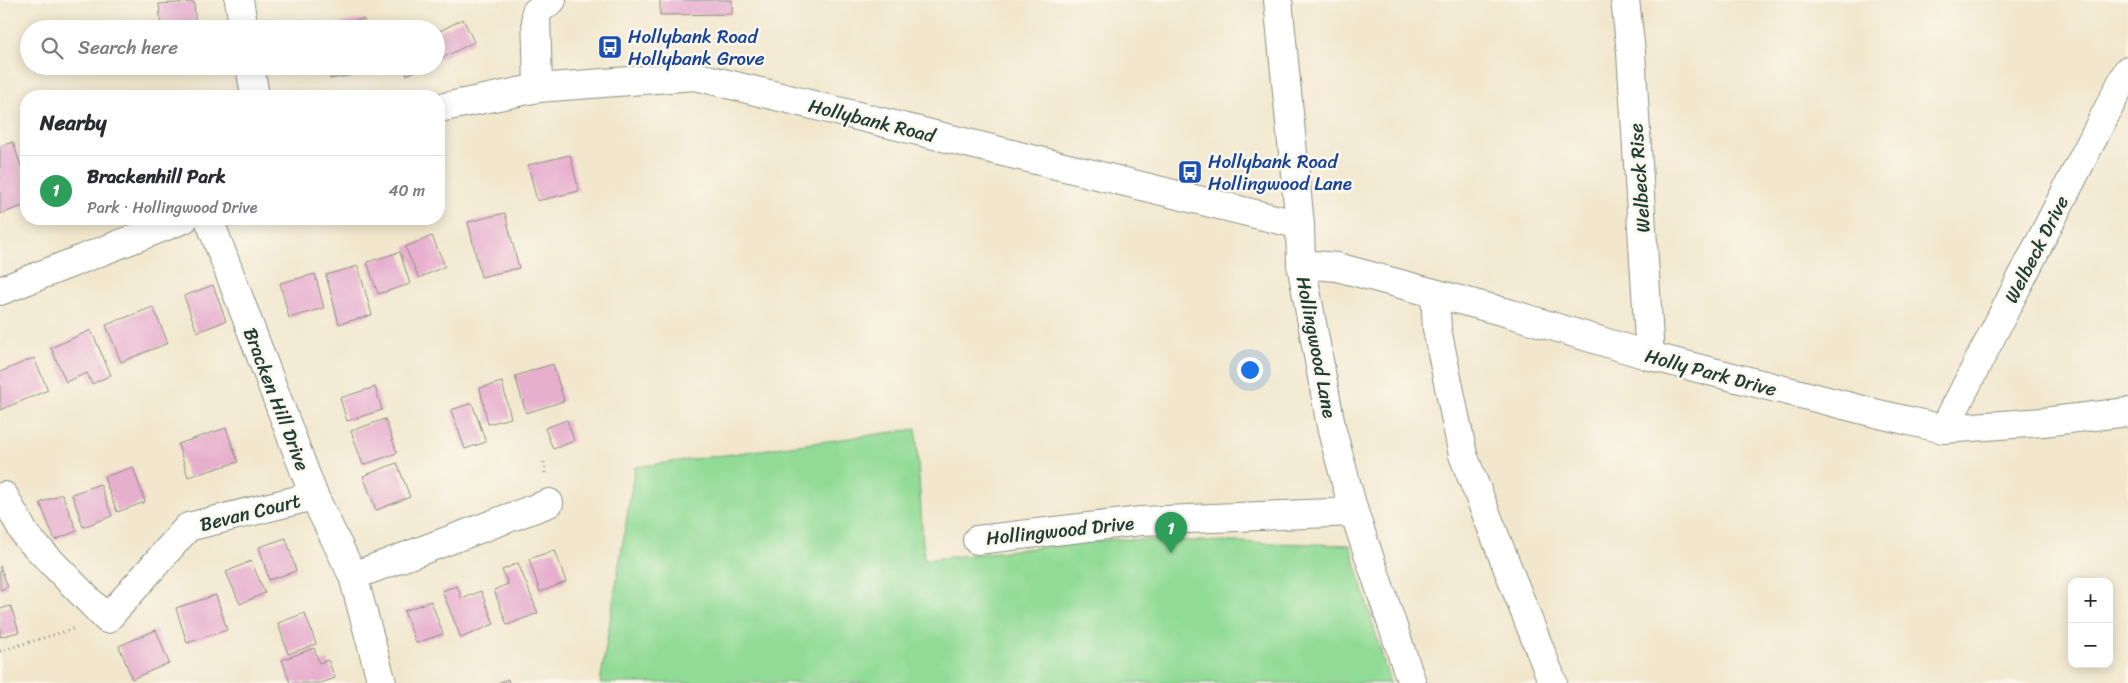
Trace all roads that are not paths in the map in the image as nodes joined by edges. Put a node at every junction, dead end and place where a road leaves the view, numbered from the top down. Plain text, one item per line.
1 (239, 0) edge
2 (552, 0) edge
3 (1278, 0) edge
4 (1625, 0) edge
5 (242, 20) edge
6 (2128, 70) edge
7 (251, 75) edge
8 (538, 88) junction
9 (253, 90) edge
10 (445, 107) edge
11 (1300, 224) junction
12 (169, 225) edge
13 (211, 225) edge
14 (1301, 264) junction
15 (0, 291) edge
16 (1435, 294) junction
17 (1650, 356) junction
18 (2128, 412) edge
19 (1944, 428) junction
20 (4, 496) dead end
21 (314, 496) junction
22 (549, 503) dead end
23 (1354, 512) junction
24 (976, 540) dead end
25 (353, 576) junction
26 (382, 683) edge
27 (1412, 683) edge
28 (1554, 683) edge

1 - 5 street
2 - 8 street
3 - 11 street, Hollingwood Lane
4 - 17 street, Welbeck Rise
6 - 19 street, Welbeck Drive
7 - 9 street
8 - 10 street, Hollybank Road
8 - 11 street, Hollybank Road
11 - 14 street, Hollingwood Lane
12 - 15 street
13 - 21 street, Bracken Hill Drive
14 - 16 street, Holly Park Drive
14 - 23 street, Hollingwood Lane
16 - 17 street, Holly Park Drive
16 - 28 street
17 - 19 street, Holly Park Drive
18 - 19 street, Holly Park Drive
20 - 21 street, Bevan Court
21 - 25 street, Bracken Hill Drive
22 - 25 street
23 - 24 street, Hollingwood Drive
23 - 27 street, Hollingwood Lane
25 - 26 street, Bracken Hill Drive

